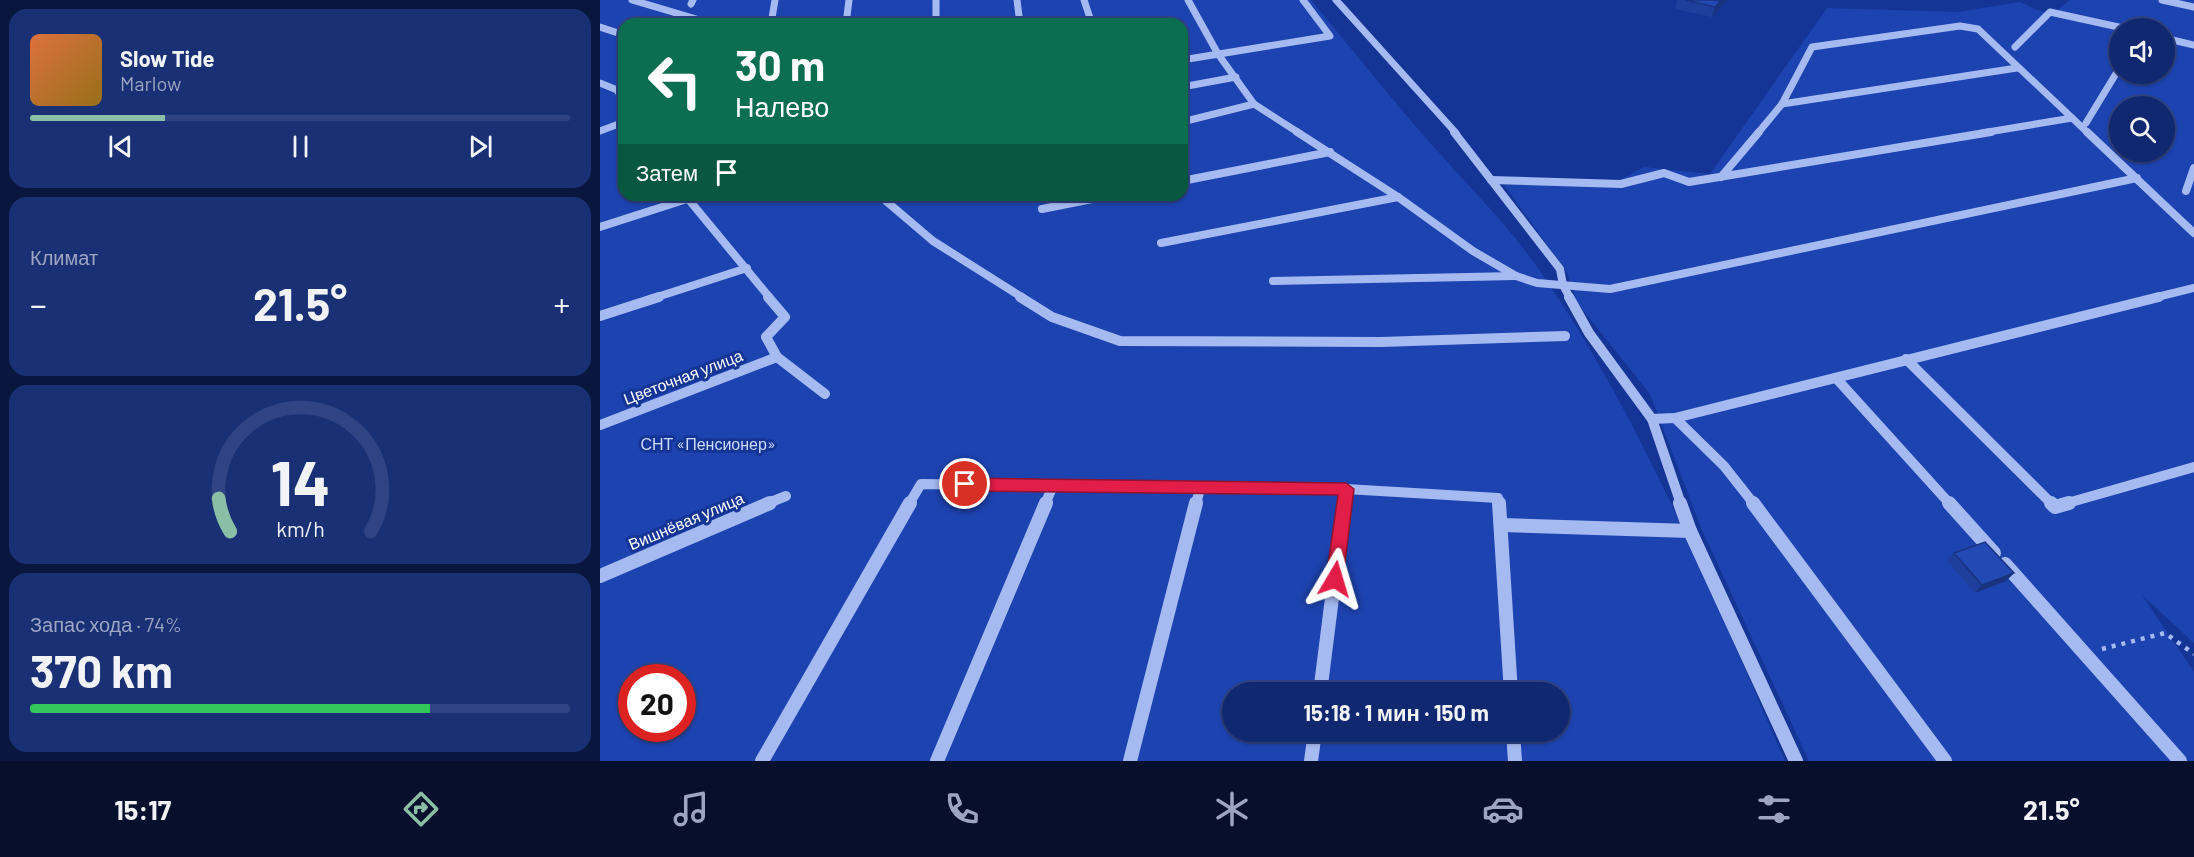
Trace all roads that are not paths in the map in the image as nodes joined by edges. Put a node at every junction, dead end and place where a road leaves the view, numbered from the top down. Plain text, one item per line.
1 (632, 0) edge
2 (776, 0) edge
3 (849, 0) edge
4 (936, 0) edge
5 (1017, 0) edge
6 (1084, 0) edge
7 (1188, 0) edge
8 (1303, 0) edge
9 (1336, 0) edge
10 (2162, 0) edge
11 (2194, 7) edge
12 (693, 18) edge
13 (772, 18) edge
14 (847, 18) edge
15 (936, 18) edge
16 (1019, 18) edge
17 (1090, 18) edge
18 (2109, 25) edge
19 (600, 27) edge
20 (618, 33) edge
21 (2175, 41) edge
22 (2194, 45) edge
23 (2015, 47) dead end
24 (1218, 54) junction
25 (1188, 59) edge
26 (2017, 68) junction
27 (1236, 77) junction
28 (600, 83) edge
29 (2110, 84) edge
30 (1188, 86) edge
31 (618, 88) edge
32 (1254, 104) junction
33 (1782, 104) junction
34 (2072, 118) junction
35 (1188, 120) edge
36 (2086, 123) dead end
37 (618, 124) edge
38 (600, 131) edge
39 (1330, 152) junction
40 (2194, 168) edge
41 (1720, 177) junction
42 (2137, 178) junction
43 (1188, 180) edge
44 (1491, 180) junction
45 (2186, 191) dead end
46 (1398, 197) junction
47 (675, 201) edge
48 (689, 201) edge
49 (886, 201) edge
50 (1082, 201) edge
51 (1042, 209) dead end
52 (600, 227) edge
53 (2194, 233) edge
54 (1161, 243) dead end
55 (747, 268) junction
56 (1516, 276) junction
57 (1273, 281) dead end
58 (1563, 285) junction
59 (2194, 288) edge
60 (600, 316) edge
61 (1565, 336) dead end
62 (777, 357) junction
63 (1906, 359) junction
64 (1836, 378) junction
65 (825, 394) dead end
66 (1675, 418) junction
67 (1652, 419) junction
68 (600, 425) edge
69 (2194, 467) edge
70 (1053, 486) junction
71 (1200, 489) junction
72 (1346, 489) junction
73 (786, 496) dead end
74 (1502, 525) junction
75 (1690, 531) junction
76 (600, 576) edge
77 (1321, 682) edge
78 (1510, 682) edge
79 (1314, 742) edge
80 (1514, 742) edge
81 (762, 761) edge
82 (937, 761) edge
83 (1130, 761) edge
84 (1311, 761) edge
85 (1515, 761) edge
86 (1796, 761) edge
87 (1945, 761) edge
88 (2180, 761) edge

1 - 12 street
2 - 13 street
3 - 14 street
4 - 15 street
5 - 16 street
6 - 17 street
7 - 24 street
8 - 24 street
9 - 44 street
10 - 11 street
18 - 23 street
19 - 20 street
21 - 22 street
24 - 25 street
24 - 27 street
26 - 33 street
26 - 33 street
26 - 34 street
27 - 30 street
27 - 32 street
28 - 31 street
29 - 36 street
32 - 35 street
32 - 39 street
33 - 41 street
34 - 41 street
34 - 42 street
37 - 38 street
39 - 43 street
39 - 46 street
40 - 45 street
41 - 44 street
42 - 53 street
42 - 58 street
44 - 58 street
46 - 54 street
46 - 56 street
47 - 52 street
48 - 55 street
49 - 61 street
50 - 51 street
55 - 60 street
55 - 62 street
56 - 57 street
56 - 58 street
58 - 67 street
59 - 63 street
62 - 65 street
62 - 68 street, Цветочная улица
63 - 64 street
63 - 69 street
64 - 66 street
64 - 88 street
66 - 67 street
66 - 87 street
67 - 75 street
70 - 71 street
70 - 81 street
70 - 82 street
71 - 72 street
71 - 83 street
72 - 74 street
72 - 77 street
73 - 76 street, Вишнёвая улица
74 - 75 street
74 - 78 street
75 - 86 street
79 - 84 street
80 - 85 street

